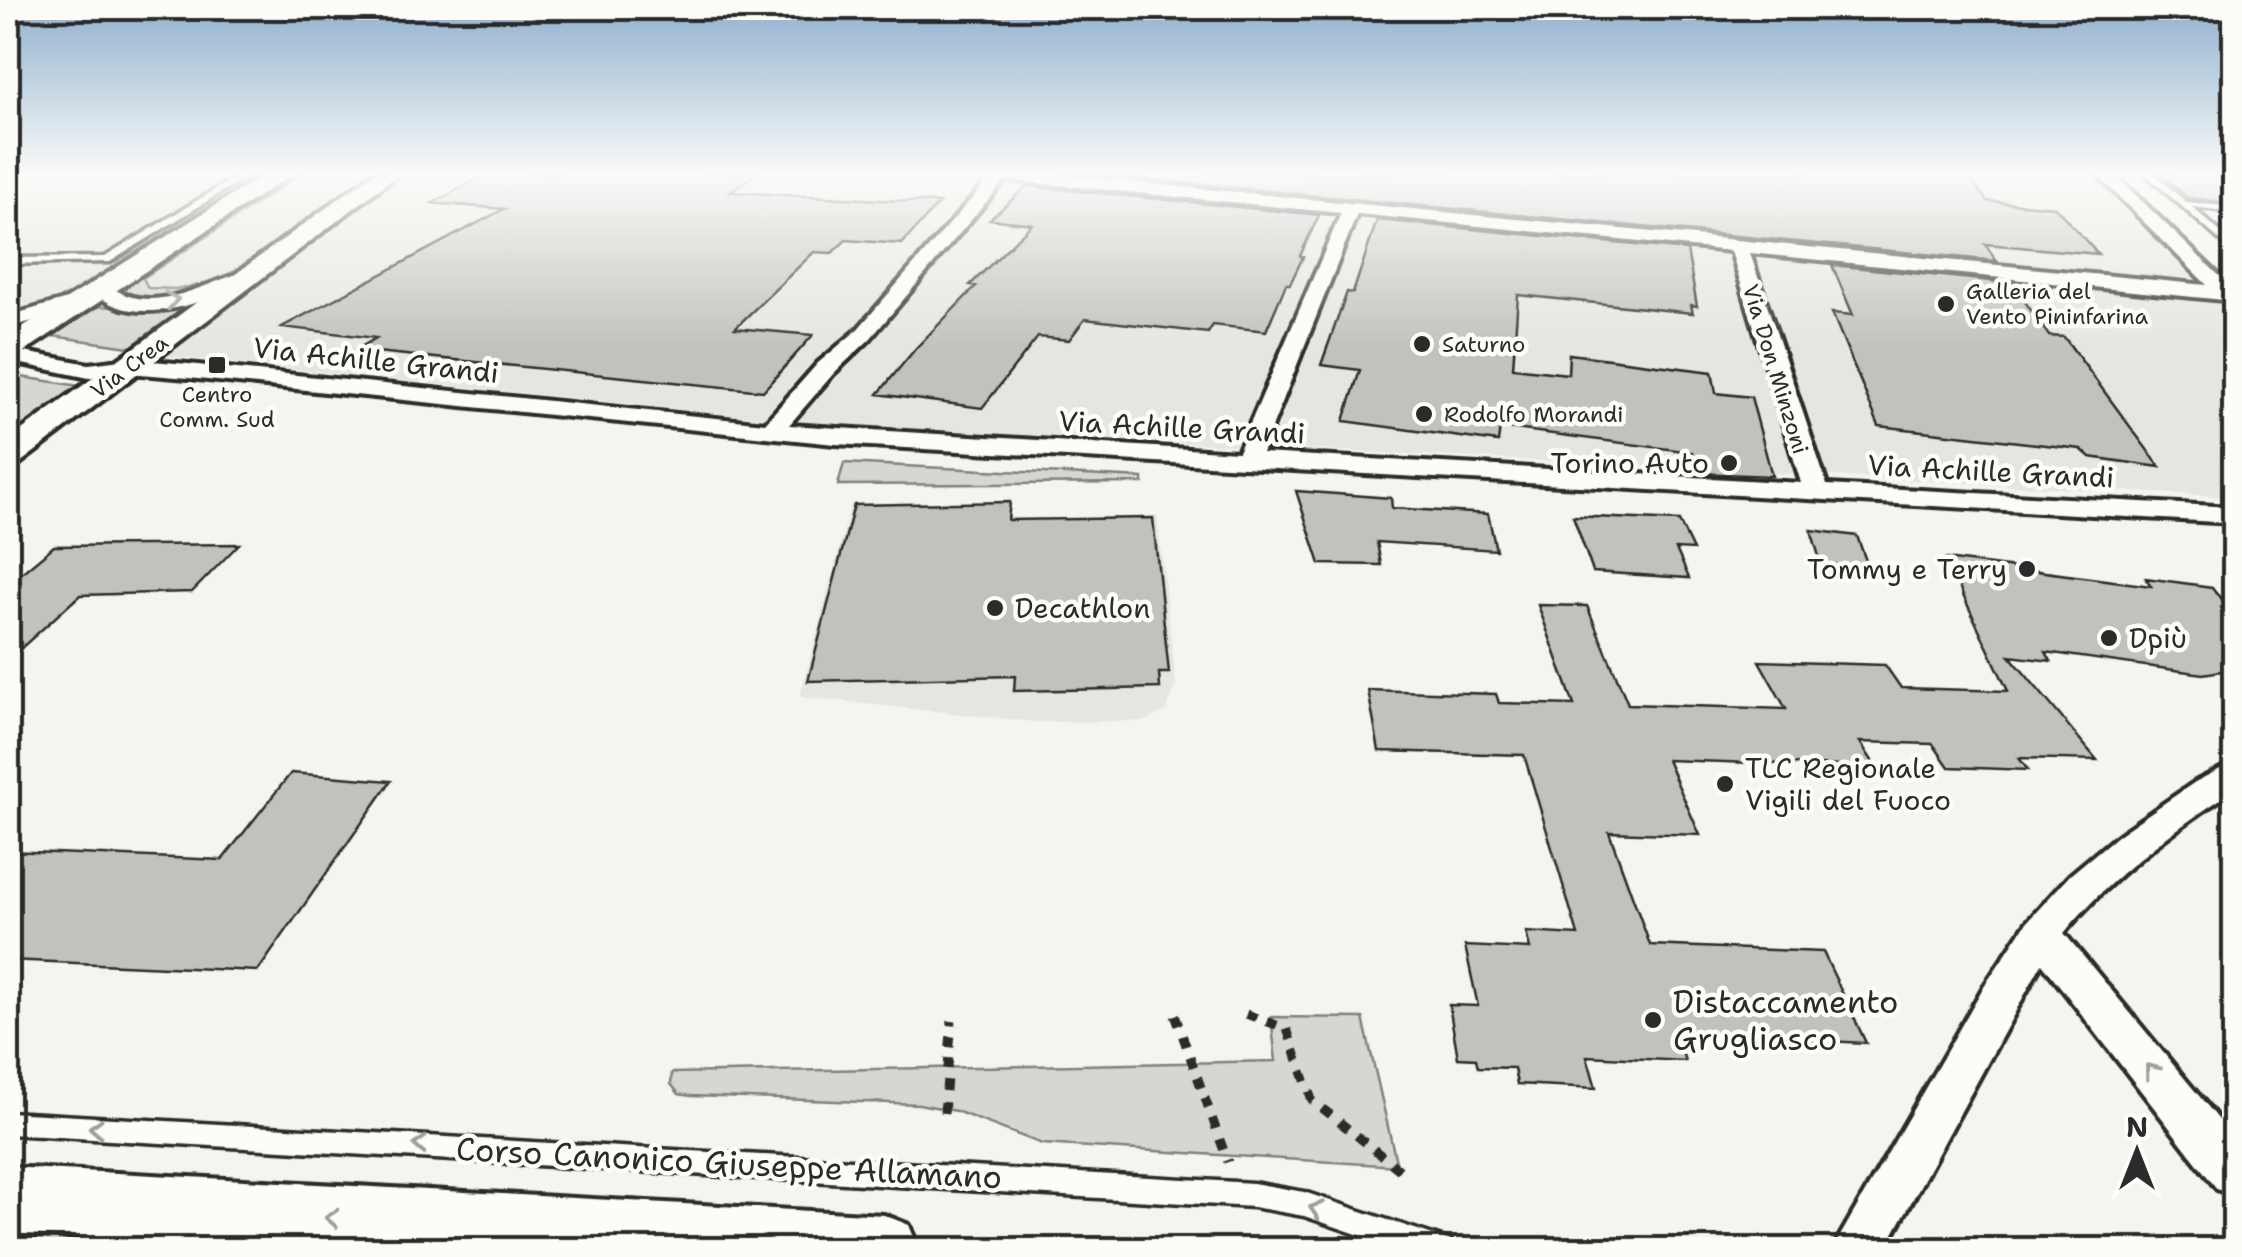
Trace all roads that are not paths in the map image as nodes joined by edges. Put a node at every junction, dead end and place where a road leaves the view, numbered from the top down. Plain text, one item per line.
1 (153, 232) edge
2 (193, 232) edge
3 (310, 232) edge
4 (953, 232) edge
5 (1341, 232) edge
6 (1593, 232) edge
7 (2163, 232) edge
8 (1739, 246) junction
9 (8, 261) edge
10 (250, 276) junction
11 (99, 291) junction
12 (2230, 297) edge
13 (10, 342) edge
14 (129, 366) junction
15 (772, 431) junction
16 (8, 456) edge
17 (1247, 460) junction
18 (1816, 492) junction
19 (2234, 515) edge
20 (2234, 774) edge
21 (2041, 934) junction
22 (8, 1123) edge
23 (2234, 1173) edge
24 (8, 1200) edge
25 (884, 1250) edge
26 (1442, 1250) edge
27 (1857, 1250) edge

1 - 9 lane
2 - 11 street
3 - 10 street, Via Crea
4 - 15 street
5 - 17 street
6 - 8 street
7 - 12 street
8 - 12 street
8 - 18 street, Via Don Minzoni
11 -> 10 street, Via Crea
10 - 14 street, Via Crea
11 - 13 street
13 - 14 street, Via Achille Grandi
14 - 15 street, Via Achille Grandi
14 - 16 street, Via Crea
15 - 17 street, Via Achille Grandi
17 - 18 street, Via Achille Grandi
18 - 19 street, Via Achille Grandi
20 - 21 street
23 -> 21 street
21 - 27 street
26 -> 22 lane, Corso Canonico Giuseppe Allamano
25 -> 24 street

